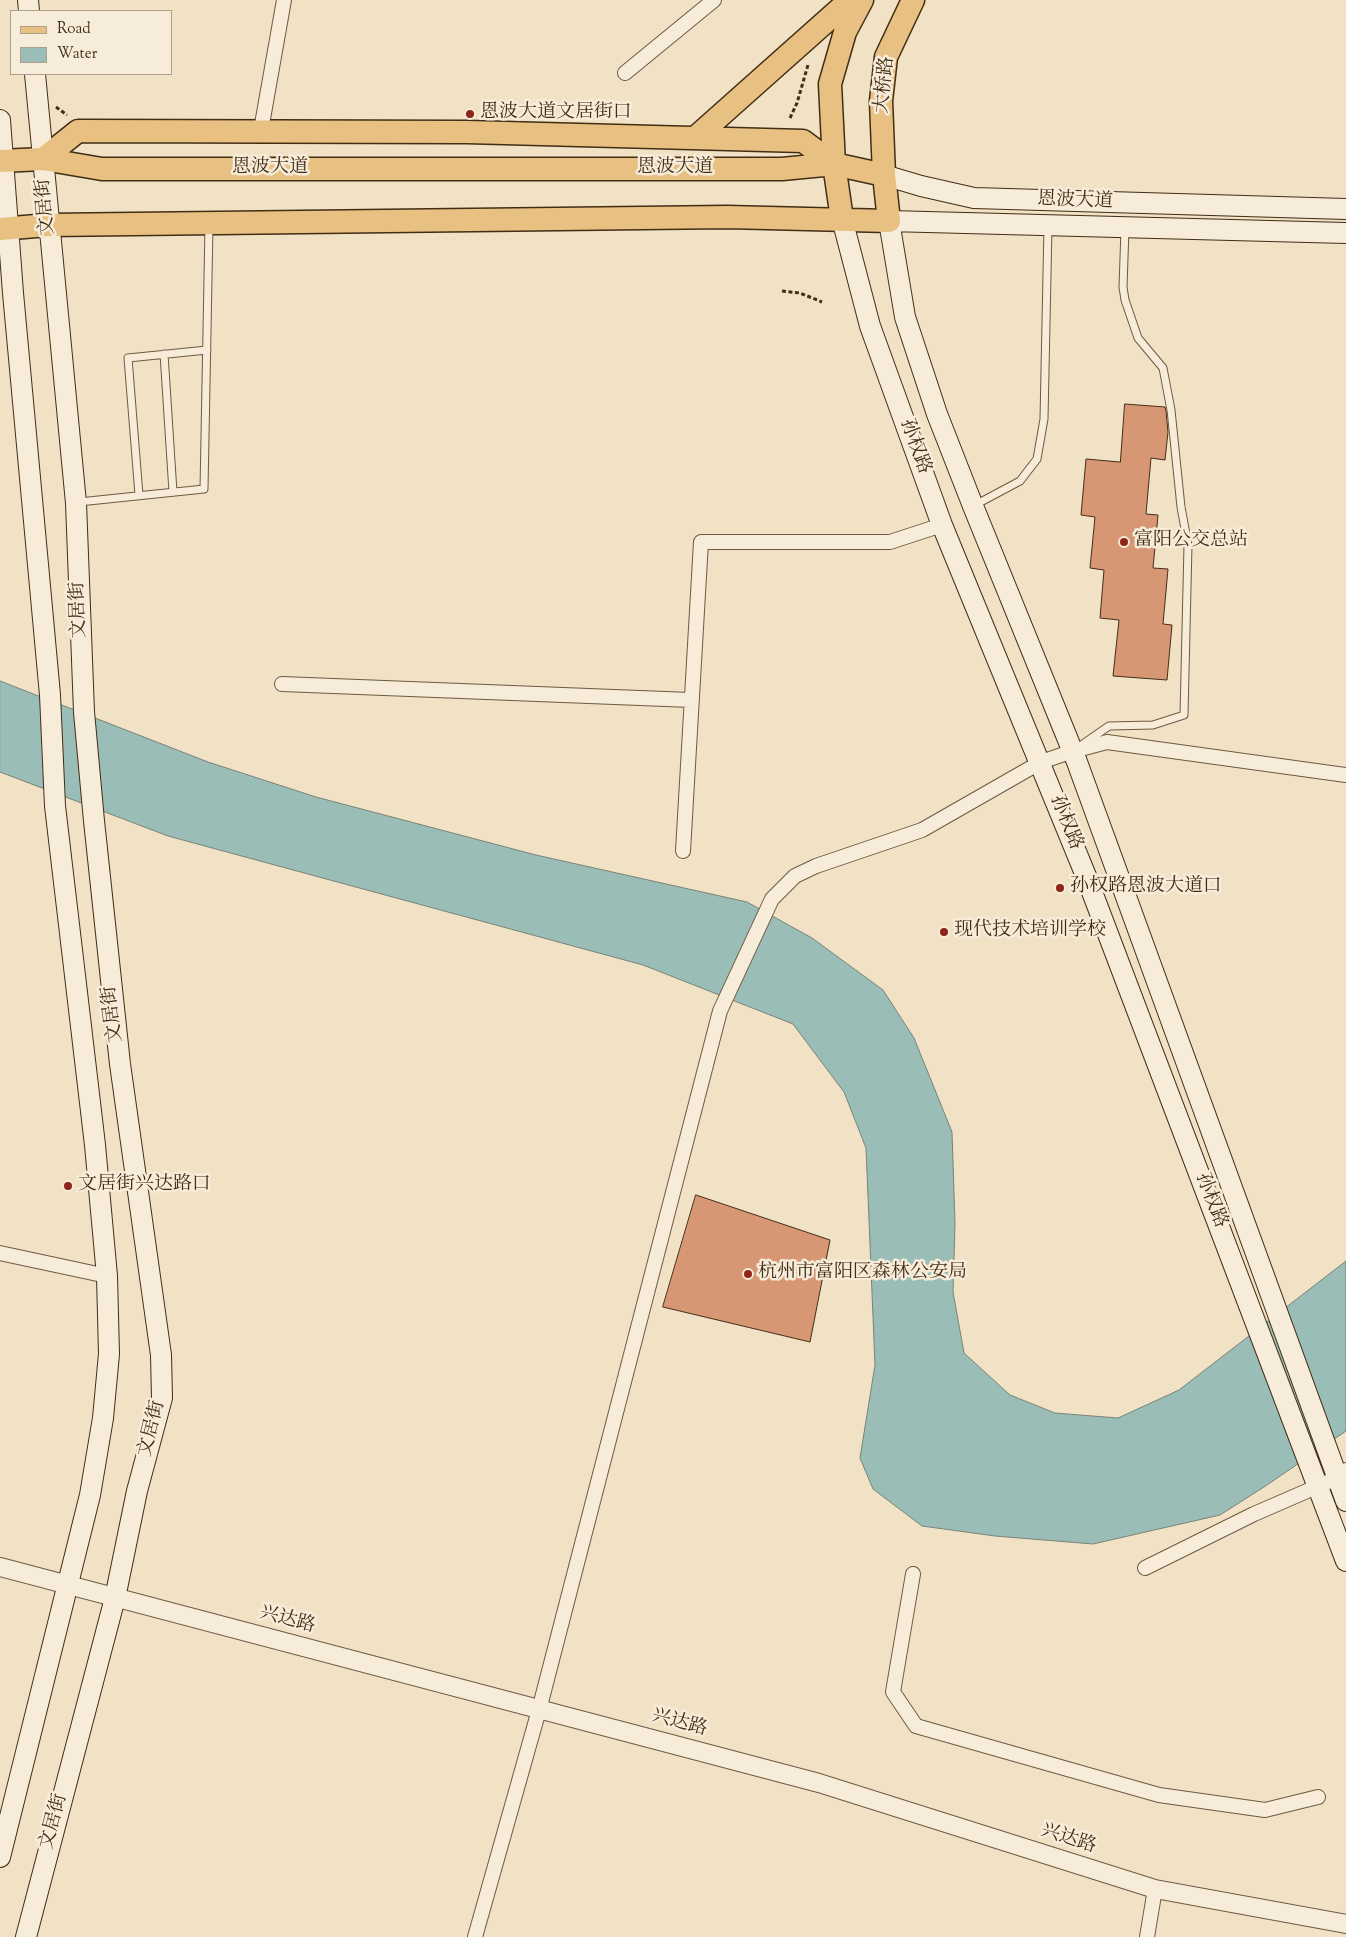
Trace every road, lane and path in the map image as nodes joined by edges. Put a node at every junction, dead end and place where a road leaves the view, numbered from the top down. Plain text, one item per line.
1 (284, 0) edge
2 (714, 0) edge
3 (850, 0) edge
4 (862, 0) edge
5 (912, 0) edge
6 (810, 57) dead end
7 (625, 73) dead end
8 (35, 75) edge
9 (790, 118) dead end
10 (0, 120) edge
11 (261, 130) junction
12 (695, 138) junction
13 (43, 159) junction
14 (1, 161) edge
15 (834, 164) junction
16 (884, 175) junction
17 (1346, 209) edge
18 (842, 218) junction
19 (889, 221) junction
20 (209, 223) junction
21 (48, 225) junction
22 (1048, 226) junction
23 (1125, 228) junction
24 (3, 231) edge
25 (1346, 233) edge
26 (782, 290) dead end
27 (822, 302) dead end
28 (207, 350) junction
29 (164, 354) junction
30 (173, 492) junction
31 (139, 495) junction
32 (76, 503) junction
33 (973, 506) junction
34 (942, 525) junction
35 (282, 684) dead end
36 (690, 700) junction
37 (1073, 751) junction
38 (1041, 762) junction
39 (1346, 775) edge
40 (683, 851) dead end
41 (0, 1253) edge
42 (107, 1276) junction
43 (1341, 1474) edge
44 (1317, 1486) junction
45 (1346, 1501) edge
46 (1346, 1561) edge
47 (0, 1567) edge
48 (1146, 1568) dead end
49 (913, 1574) dead end
50 (68, 1585) junction
51 (115, 1598) junction
52 (539, 1710) junction
53 (1318, 1797) dead end
54 (0, 1857) edge
55 (1155, 1889) junction
56 (1346, 1924) edge
57 (26, 1937) edge
58 (475, 1937) edge
59 (1147, 1937) edge

1 - 11 street
2 - 7 street
3 - 12 main road
4 - 15 main road
5 - 16 main road, 大桥路
6 - 9 path
8 - 13 main road, 文居街
10 - 14 main road, 文居街
11 - 12 main road
11 - 13 main road
12 - 15 main road
13 - 14 main road, 恩波大道
13 - 15 main road, 恩波大道
13 - 21 main road, 文居街
14 - 24 main road, 文居街
15 - 16 main road, 恩波大道
15 - 18 main road, 孙权路
16 - 17 main road, 恩波大道
16 - 19 main road, 孙权路
18 - 19 main road, 恩波大道
18 - 20 main road, 恩波大道
18 - 34 main road, 孙权路
19 - 22 main road, 恩波大道
19 - 33 main road, 孙权路
20 - 21 main road, 恩波大道
20 - 28 lane
21 - 24 main road, 恩波大道
21 - 32 main road, 文居街
22 - 23 main road, 恩波大道
22 - 33 lane
23 - 25 main road, 恩波大道
23 - 37 lane
24 - 42 main road, 文居街
26 - 27 path
28 - 29 lane
28 - 30 lane
29 - 30 lane
29 - 31 lane
30 - 31 lane
31 - 32 lane
32 - 51 main road, 文居街
33 - 37 main road, 孙权路
34 - 36 street
34 - 38 main road, 孙权路
35 - 36 street
36 - 40 street
37 - 38 street
37 - 39 street
37 - 43 main road, 孙权路
38 - 44 main road, 孙权路
38 - 52 street
41 - 42 street
42 - 50 main road, 文居街
43 - 44 street
43 - 45 main road, 孙权路
44 - 46 main road, 孙权路
44 - 48 street
47 - 50 street, 兴达路
49 - 53 street
50 - 51 street, 兴达路
50 - 54 main road, 文居街
51 - 52 street, 兴达路
51 - 57 main road, 文居街
52 - 55 street, 兴达路
52 - 58 street
55 - 56 street, 兴达路
55 - 59 street

